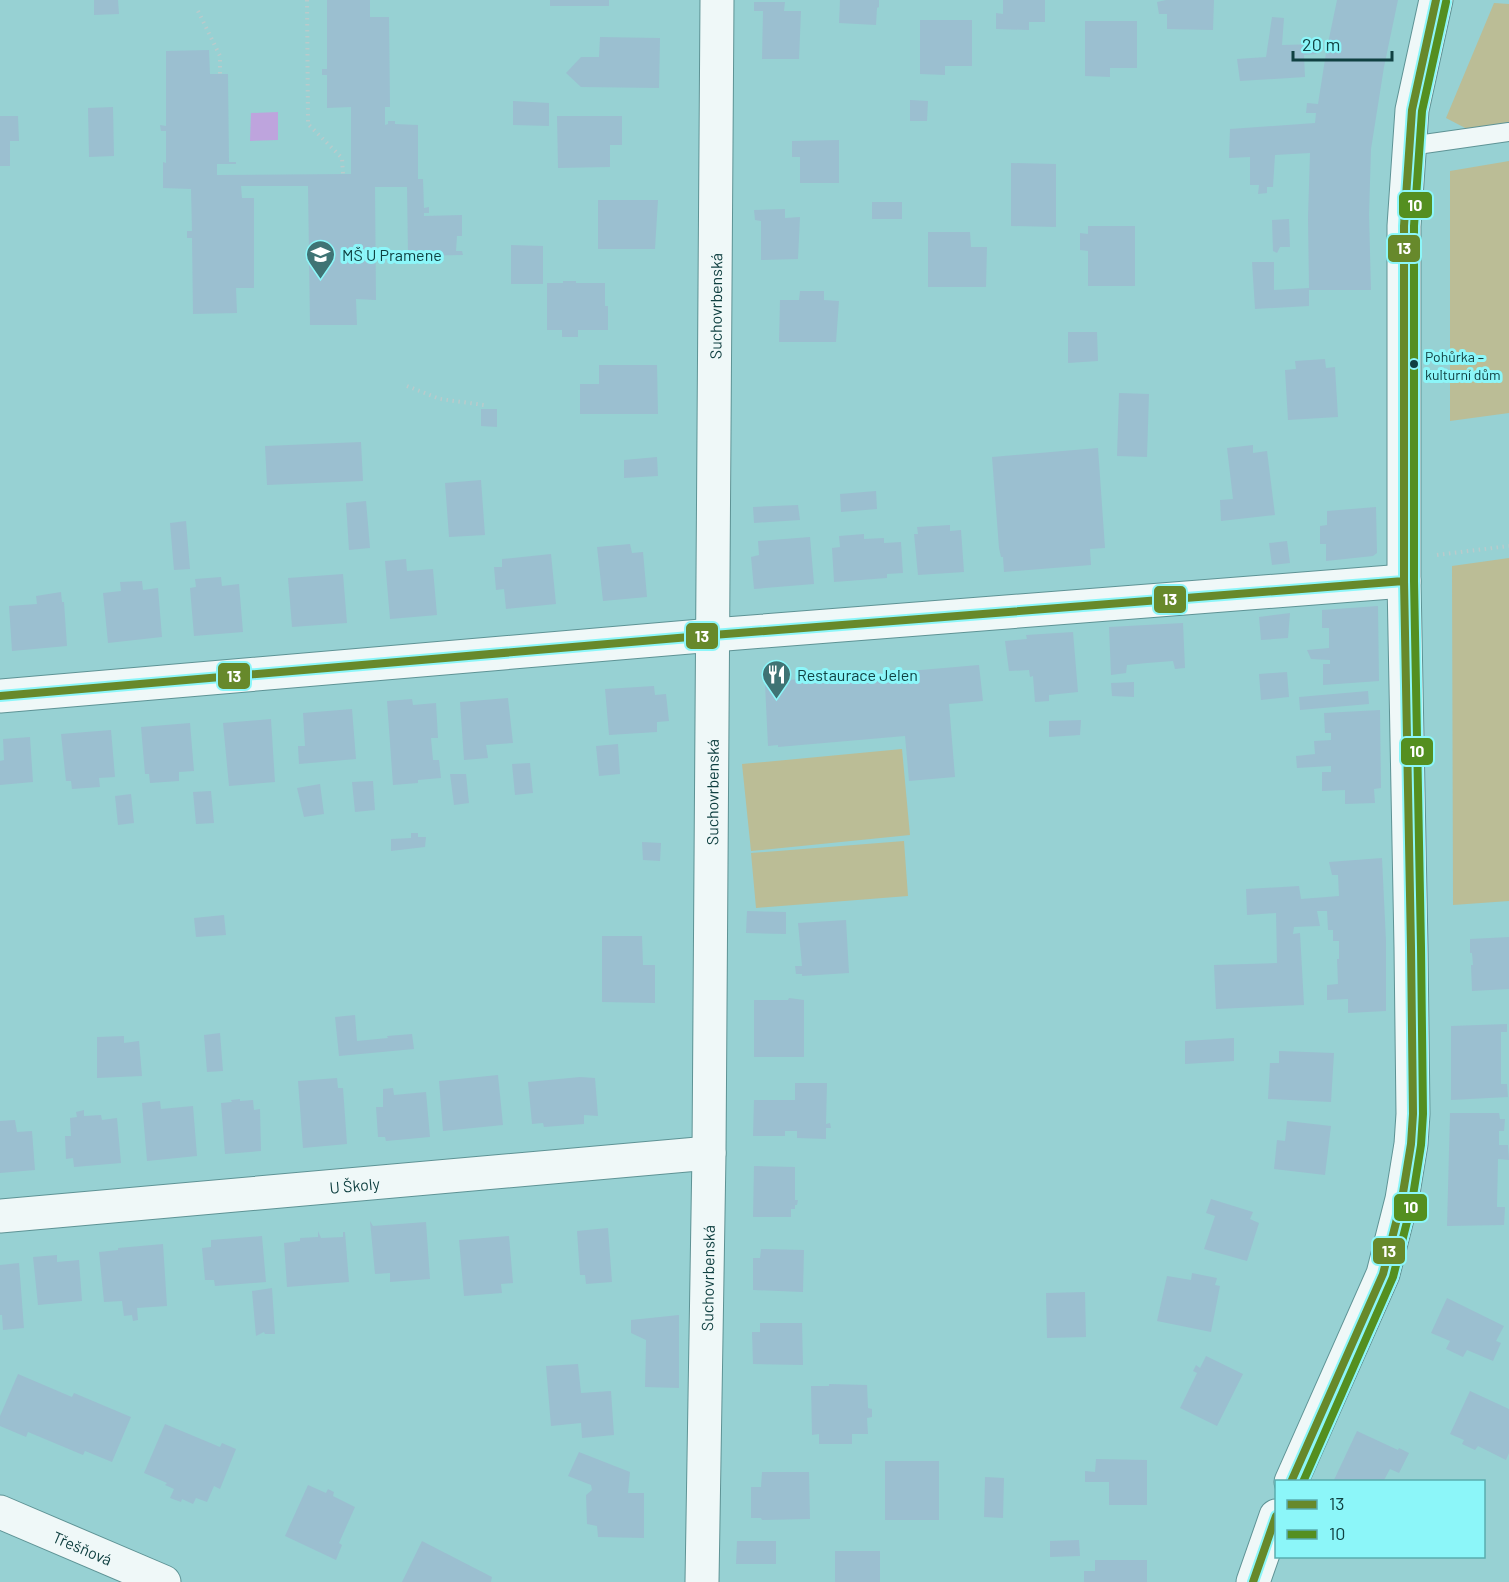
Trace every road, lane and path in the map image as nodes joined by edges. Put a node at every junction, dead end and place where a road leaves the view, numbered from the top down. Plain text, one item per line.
1 (306, 0) edge
2 (717, 0) edge
3 (1436, 0) edge
4 (198, 11) dead end
5 (220, 74) dead end
6 (1509, 132) edge
7 (1410, 146) junction
8 (343, 174) dead end
9 (407, 386) dead end
10 (484, 405) dead end
11 (1509, 546) edge
12 (1404, 570) junction
13 (713, 635) junction
14 (0, 696) edge
15 (709, 1153) junction
16 (0, 1216) edge
17 (1292, 1480) edge
18 (0, 1512) edge
19 (1275, 1519) edge
20 (164, 1582) edge
21 (702, 1582) edge
22 (1253, 1582) edge

1 - 8 path
2 - 13 street, Suchovrbenská
3 - 7 street
4 - 5 path
6 - 7 lane
7 - 12 street
9 - 10 path
11 - 12 path
12 - 13 street
12 - 17 street
13 - 14 street
13 - 15 street, Suchovrbenská
15 - 16 street, U Školy
15 - 21 street, Suchovrbenská
18 - 20 street, Třešňová
19 - 22 street

